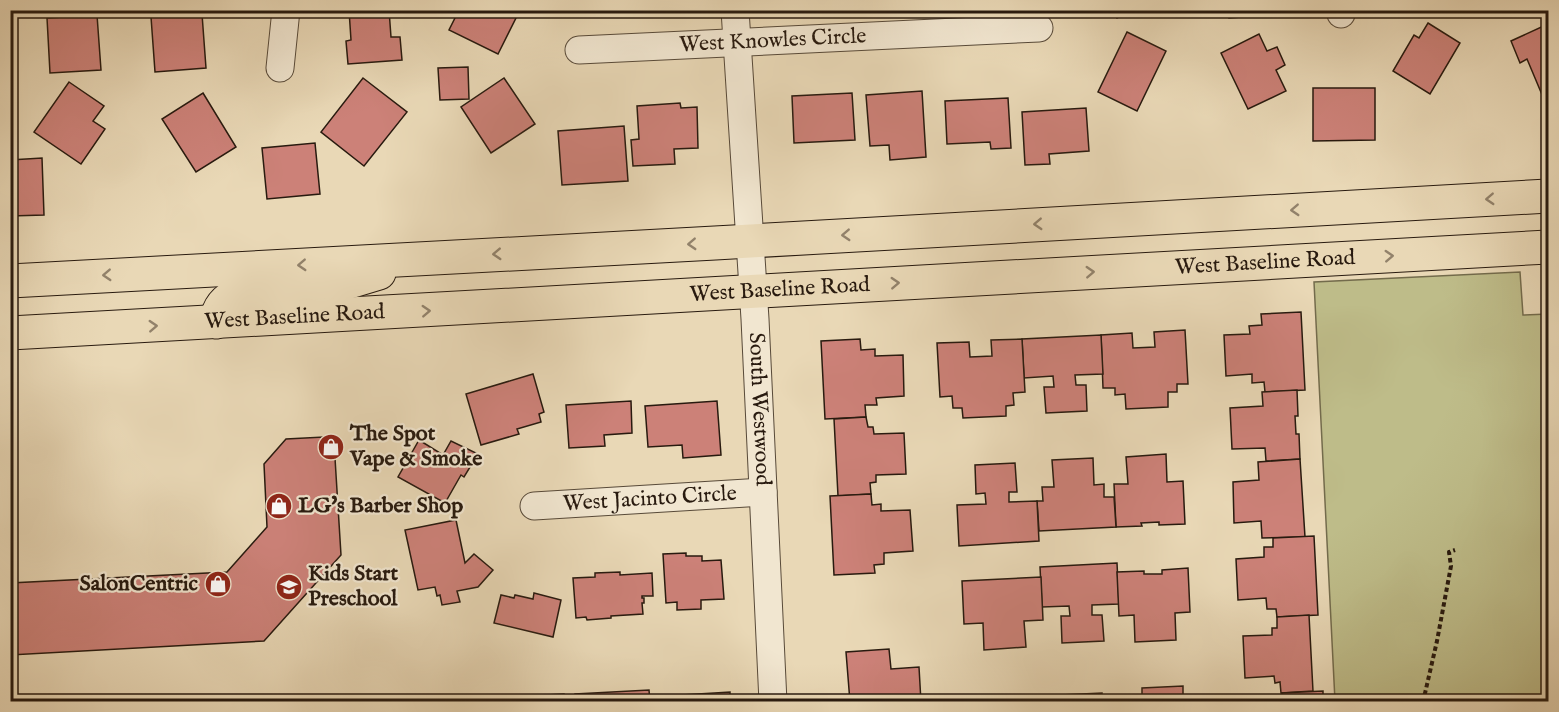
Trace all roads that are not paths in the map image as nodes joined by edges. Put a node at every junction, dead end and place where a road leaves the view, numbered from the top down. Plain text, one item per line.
1 (286, 10) edge
2 (735, 10) edge
3 (1039, 28) dead end
4 (736, 43) junction
5 (579, 50) dead end
6 (280, 68) dead end
7 (1548, 196) edge
8 (750, 240) junction
9 (1548, 247) edge
10 (427, 258) junction
11 (10, 281) edge
12 (753, 291) junction
13 (216, 322) junction
14 (10, 333) edge
15 (763, 492) junction
16 (534, 506) dead end
17 (773, 702) edge

1 - 6 street
2 - 4 street, South Westwood
3 - 4 street, West Knowles Circle
4 - 5 street, West Knowles Circle
4 - 8 street, South Westwood
7 -> 8 main road
8 -> 10 main road
8 - 12 street, South Westwood
12 -> 9 main road, West Baseline Road
10 -> 11 main road
10 - 13 main road
13 -> 12 main road, West Baseline Road
12 - 15 street, South Westwood
14 -> 13 main road, West Baseline Road
15 - 16 street, West Jacinto Circle
15 - 17 street, South Westwood

